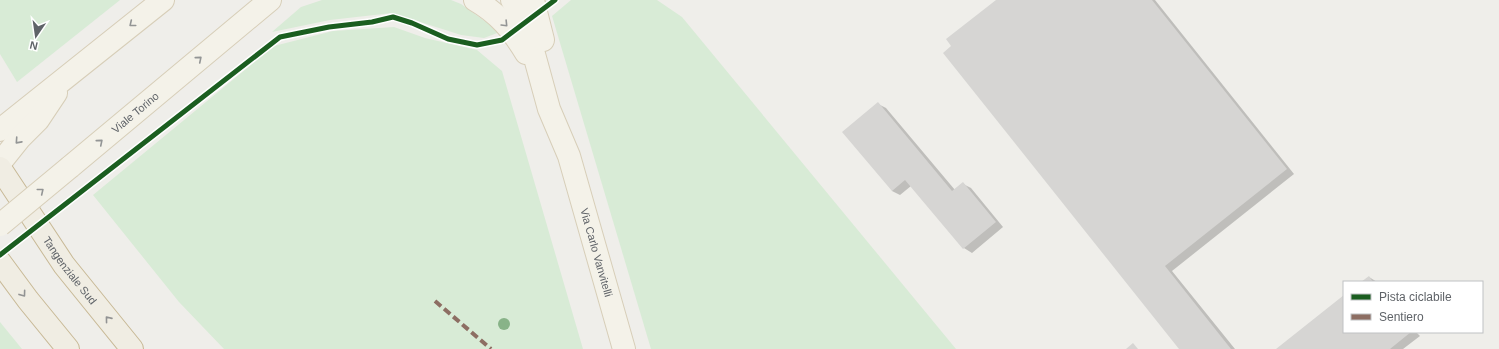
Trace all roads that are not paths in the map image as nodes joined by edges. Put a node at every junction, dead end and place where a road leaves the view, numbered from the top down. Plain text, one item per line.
1 (163, 0) edge
2 (284, 0) edge
3 (475, 0) edge
4 (512, 0) edge
5 (533, 0) edge
6 (266, 3) edge
7 (540, 77) junction
8 (34, 113) junction
9 (0, 130) edge
10 (569, 156) junction
11 (0, 163) edge
12 (0, 168) edge
13 (0, 224) edge
14 (0, 262) edge
15 (68, 349) edge
16 (132, 349) edge
17 (624, 349) edge

1 -> 8 main road
2 - 6 main road
3 -> 7 main road
4 - 7 main road, Via Carlo Vanvitelli
5 - 10 main road, Via Carlo Vanvitelli
13 -> 6 main road, Viale Torino, bridge
7 - 10 main road, Via Carlo Vanvitelli
8 - 9 main road
8 -> 11 main road
10 - 17 main road, Via Carlo Vanvitelli
16 -> 12 highway, Tangenziale Sud
14 -> 15 highway

